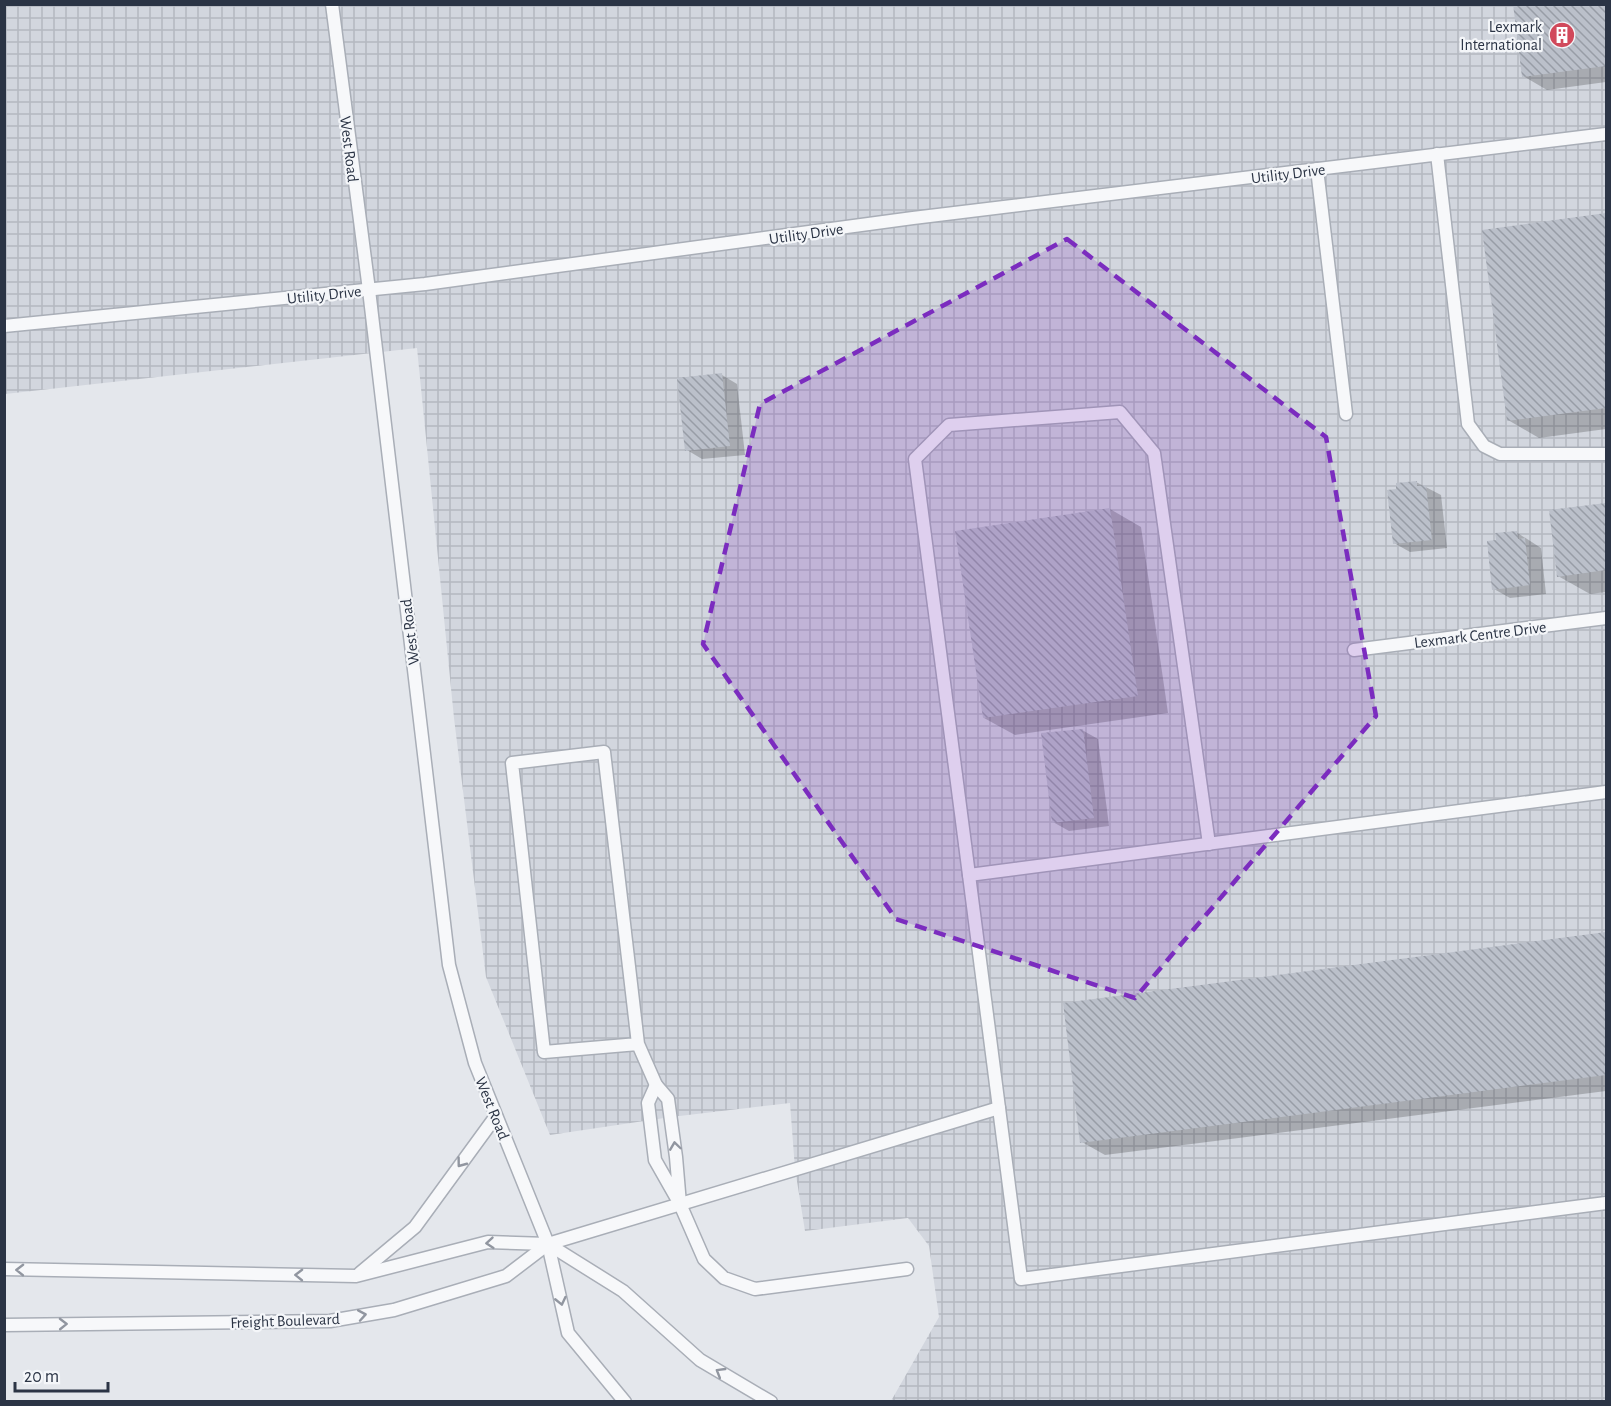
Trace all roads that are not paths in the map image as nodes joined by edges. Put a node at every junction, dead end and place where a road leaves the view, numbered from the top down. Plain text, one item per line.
1 (332, 4) edge
2 (1606, 134) edge
3 (1437, 154) junction
4 (1317, 169) junction
5 (369, 290) junction
6 (4, 326) edge
7 (1346, 414) dead end
8 (1606, 454) edge
9 (1606, 618) edge
10 (1354, 650) dead end
11 (1606, 792) edge
12 (1209, 844) junction
13 (969, 875) junction
14 (638, 1044) junction
15 (656, 1085) junction
16 (999, 1108) junction
17 (496, 1116) junction
18 (1606, 1203) edge
19 (680, 1204) junction
20 (548, 1244) junction
21 (4, 1269) edge
22 (907, 1269) dead end
23 (356, 1276) junction
24 (4, 1325) edge
25 (625, 1401) edge
26 (771, 1401) edge

1 - 5 lane, West Road
2 - 3 lane, Utility Drive
3 - 4 lane, Utility Drive
3 - 8 lane
4 - 5 lane, Utility Drive
4 - 7 lane
5 - 6 lane, Utility Drive
5 - 17 lane, West Road
9 - 10 lane, Lexmark Centre Drive
11 - 12 lane
12 - 13 lane
12 - 13 lane
13 - 16 lane
14 - 14 lane
14 - 15 lane
19 -> 15 lane
15 - 19 lane
16 - 18 lane
16 - 19 lane
17 - 20 lane, West Road
17 -> 23 lane
19 - 20 lane
19 - 22 lane
20 -> 23 lane
24 -> 20 lane, Freight Boulevard
20 -> 25 lane
26 -> 20 lane
23 -> 21 lane

